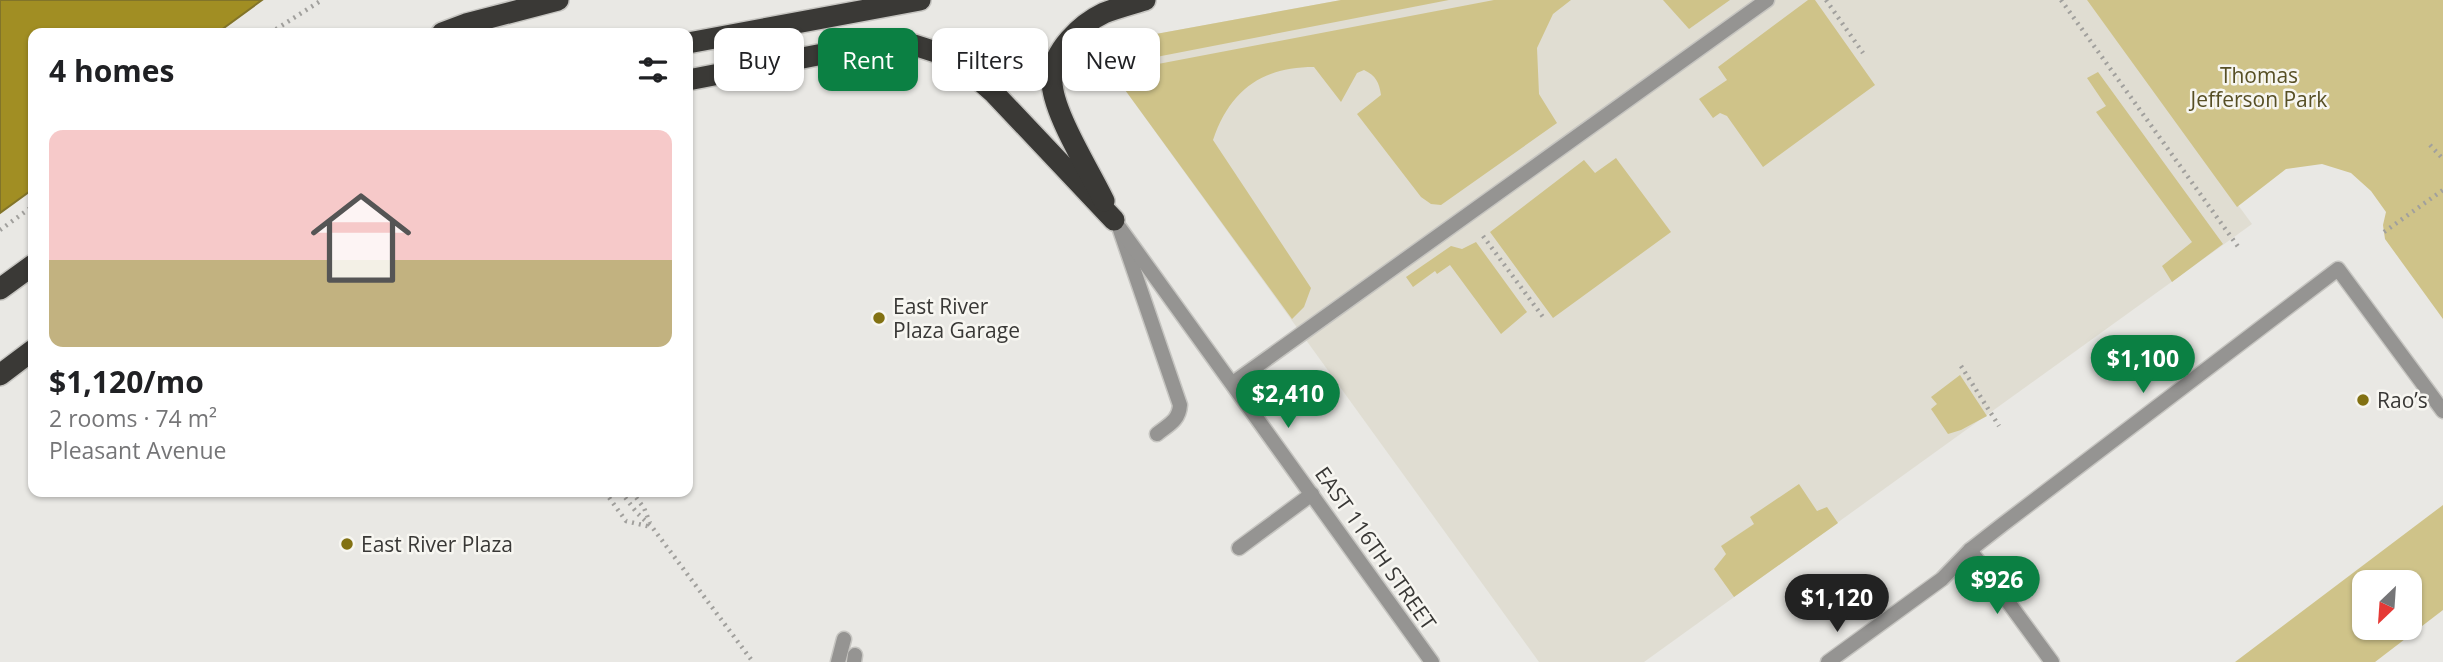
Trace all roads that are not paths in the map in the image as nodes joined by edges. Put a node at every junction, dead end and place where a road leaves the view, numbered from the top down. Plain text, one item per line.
1 (558, 0) edge
2 (920, 0) edge
3 (1145, 0) edge
4 (1767, 0) edge
5 (455, 28) edge
6 (693, 42) edge
7 (693, 79) edge
8 (1116, 223) junction
9 (28, 269) edge
10 (0, 289) edge
11 (28, 354) edge
12 (0, 374) edge
13 (1233, 383) junction
14 (2443, 411) edge
15 (1157, 434) dead end
16 (1312, 494) junction
17 (1238, 548) dead end
18 (1970, 550) junction
19 (844, 639) dead end
20 (838, 662) edge
21 (1432, 662) edge
22 (1828, 662) edge
23 (2052, 662) edge

1 - 5 highway
2 - 6 highway
3 - 8 highway
4 - 13 street
7 - 8 highway
8 - 13 street, EAST 116TH STREET
8 - 15 street
9 - 10 highway
11 - 12 highway
13 - 16 street, EAST 116TH STREET
14 - 18 street
16 - 17 street
16 - 21 street, EAST 116TH STREET
18 - 22 street
18 - 23 street
19 - 20 street

